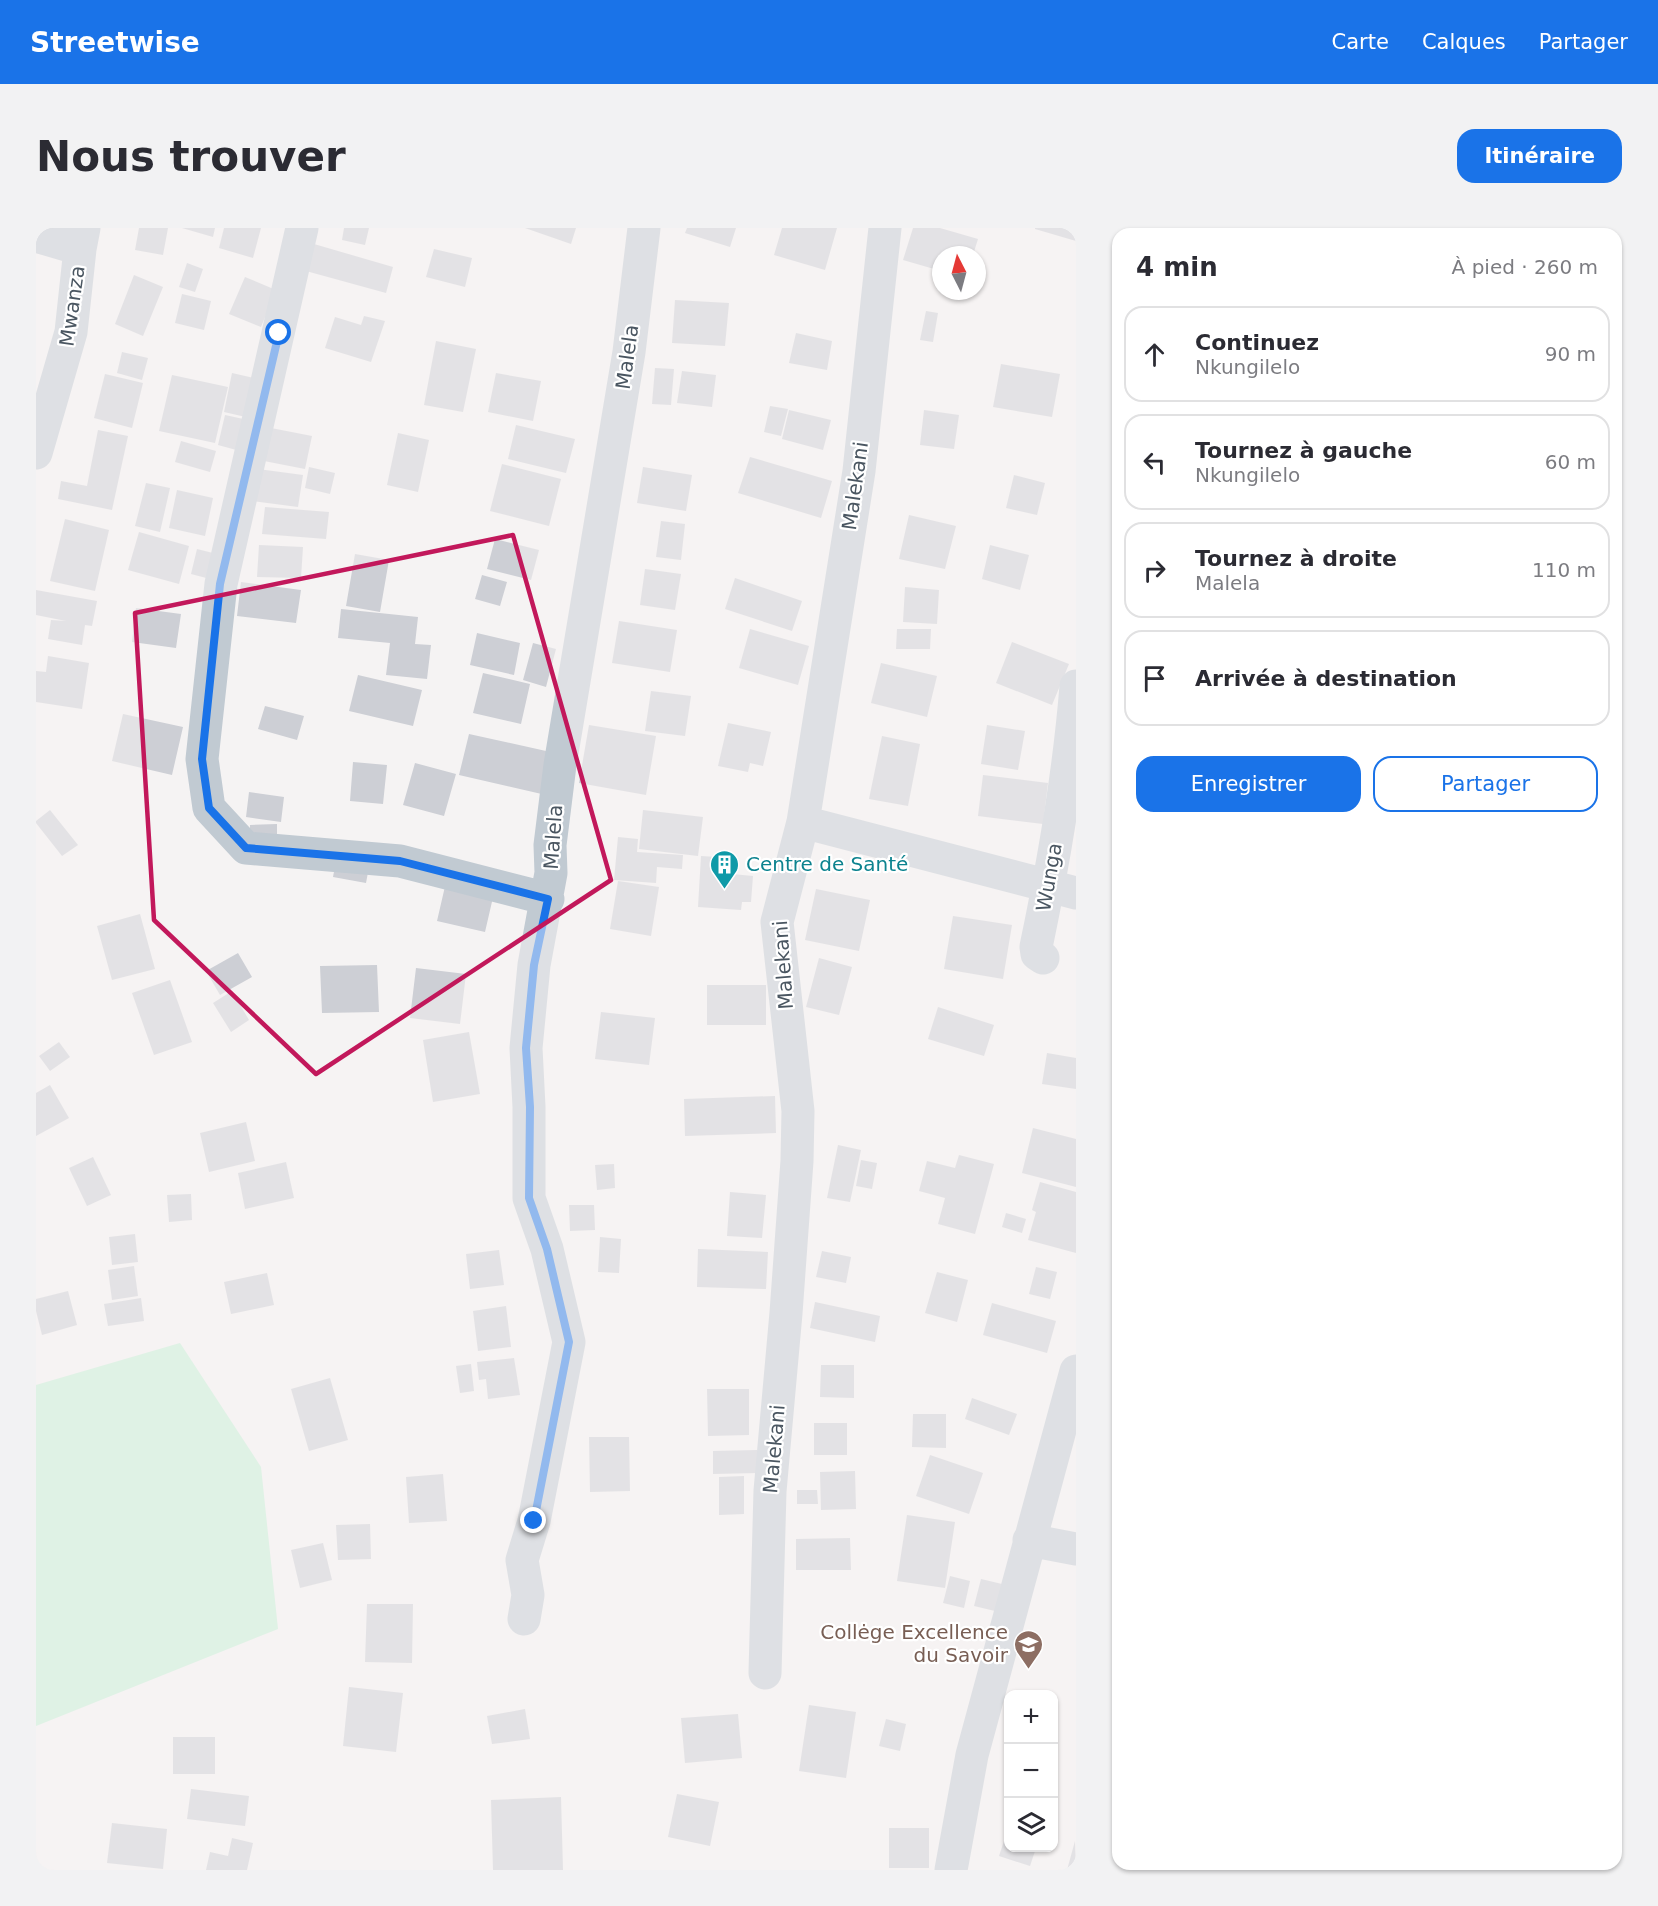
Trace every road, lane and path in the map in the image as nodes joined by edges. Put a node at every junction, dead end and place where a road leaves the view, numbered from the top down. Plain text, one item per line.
1 (302, 228) edge
2 (644, 228) edge
3 (885, 228) edge
4 (36, 236) edge
5 (82, 238) edge
6 (36, 453) edge
7 (1076, 686) edge
8 (803, 822) junction
9 (1063, 889) edge
10 (548, 899) junction
11 (1042, 958) dead end
12 (1076, 1371) edge
13 (1029, 1540) junction
14 (1076, 1549) edge
15 (524, 1619) dead end
16 (765, 1673) dead end
17 (951, 1870) edge

1 - 10 street
2 - 10 street, Malela
3 - 8 street, Malekani
4 - 5 street
5 - 6 street, Mwanza
7 - 9 street, Wunga
8 - 9 street
8 - 16 street, Malekani
9 - 11 street, Wunga
10 - 15 street, Malela
12 - 13 street
13 - 14 street
13 - 17 street

